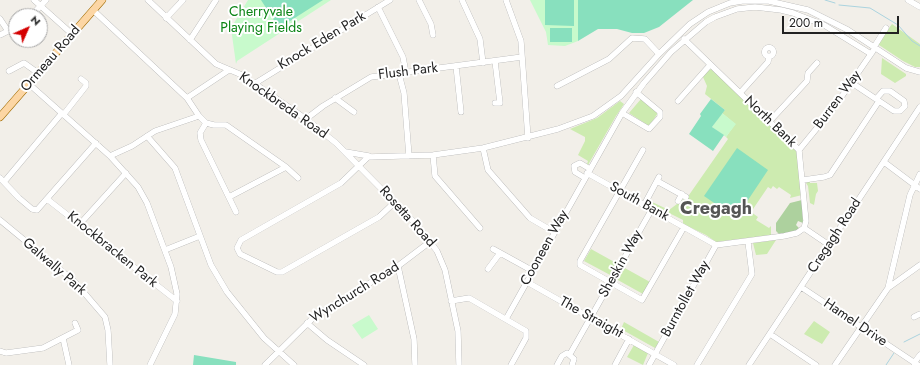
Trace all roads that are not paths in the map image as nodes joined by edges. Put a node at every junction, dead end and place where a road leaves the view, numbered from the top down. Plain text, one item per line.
1 (34, 0) edge
2 (46, 0) edge
3 (102, 0) edge
4 (148, 0) edge
5 (182, 0) edge
6 (216, 0) edge
7 (390, 0) edge
8 (419, 0) edge
9 (462, 0) edge
10 (506, 0) edge
11 (908, 0) edge
12 (40, 6) junction
13 (378, 7) junction
14 (920, 7) edge
15 (93, 10) junction
16 (166, 18) junction
17 (0, 19) edge
18 (886, 28) dead end
19 (8, 31) joint
20 (72, 34) junction
21 (0, 35) edge
22 (433, 35) dead end
23 (684, 39) junction
24 (190, 40) junction
25 (875, 48) junction
26 (659, 54) junction
27 (871, 54) junction
28 (769, 56) dead end
29 (522, 57) junction
30 (495, 61) junction
31 (483, 62) junction
32 (817, 63) dead end
33 (710, 65) junction
34 (456, 66) junction
35 (229, 70) junction
36 (9, 71) dead end
37 (920, 72) edge
38 (38, 73) junction
39 (406, 73) junction
40 (399, 74) junction
41 (81, 78) dead end
42 (852, 83) junction
43 (29, 84) junction
44 (254, 84) junction
45 (557, 86) dead end
46 (636, 92) junction
47 (740, 93) junction
48 (621, 96) junction
49 (187, 98) junction
50 (335, 98) junction
51 (877, 100) junction
52 (678, 101) dead end
53 (495, 103) dead end
54 (629, 103) junction
55 (920, 107) edge
56 (354, 112) dead end
57 (461, 112) dead end
58 (622, 113) junction
59 (63, 114) junction
60 (199, 116) junction
61 (0, 117) edge
62 (306, 119) junction
63 (770, 121) junction
64 (206, 122) junction
65 (147, 136) junction
66 (528, 138) junction
67 (96, 143) junction
68 (483, 148) junction
69 (643, 150) dead end
70 (799, 150) junction
71 (344, 151) junction
72 (433, 155) junction
73 (110, 156) junction
74 (372, 156) junction
75 (409, 156) junction
76 (884, 162) junction
77 (359, 165) junction
78 (286, 167) junction
79 (126, 173) junction
80 (587, 173) junction
81 (920, 174) edge
82 (298, 178) dead end
83 (2, 180) edge
84 (803, 180) junction
85 (914, 184) junction
86 (920, 189) edge
87 (619, 191) junction
88 (229, 197) junction
89 (47, 199) junction
90 (678, 201) dead end
91 (395, 202) junction
92 (644, 205) junction
93 (652, 209) junction
94 (236, 212) dead end
95 (0, 220) edge
96 (80, 225) junction
97 (684, 227) junction
98 (480, 228) dead end
99 (804, 228) junction
100 (554, 232) junction
101 (200, 236) junction
102 (431, 241) junction
103 (748, 242) junction
104 (716, 245) junction
105 (829, 245) junction
106 (493, 249) dead end
107 (165, 250) junction
108 (500, 253) junction
109 (920, 265) edge
110 (398, 266) junction
111 (488, 269) dead end
112 (532, 271) junction
113 (527, 282) junction
114 (611, 282) junction
115 (801, 287) junction
116 (888, 288) junction
117 (177, 301) junction
118 (451, 301) junction
119 (920, 314) edge
120 (914, 317) dead end
121 (591, 318) junction
122 (506, 319) junction
123 (75, 323) dead end
124 (307, 323) junction
125 (861, 327) junction
126 (770, 334) junction
127 (64, 338) junction
128 (629, 339) junction
129 (0, 351) edge
130 (277, 352) junction
131 (570, 354) junction
132 (656, 354) junction
133 (920, 355) edge
134 (460, 362) edge
135 (912, 363) edge
136 (70, 365) edge
137 (110, 365) edge
138 (150, 365) edge
139 (265, 365) edge
140 (294, 365) edge
141 (364, 365) edge
142 (415, 365) edge
143 (464, 365) edge
144 (511, 365) edge
145 (556, 365) edge
146 (572, 365) edge
147 (615, 365) edge
148 (649, 365) edge
149 (674, 365) edge
150 (697, 365) edge
151 (749, 365) edge
152 (816, 365) edge
153 (835, 365) edge

1 - 12 street
2 - 12 street
3 - 15 main road, Ormeau Road
4 - 16 street
5 - 16 street
6 - 24 street
7 - 13 street, Knock Eden Park
8 - 22 street
9 - 31 street
10 - 29 street
11 - 14 street
12 - 20 street
13 - 39 street
13 - 44 street, Knock Eden Park
15 - 20 main road, Ormeau Road
15 - 49 street
16 - 24 street
17 - 19 street
18 - 25 street, Burren Way
19 - 21 street
20 - 38 main road, Ormeau Road
23 - 27 street, Cooneen Way
23 - 33 street, North Bank
23 - 46 street, Cooneen Way
24 - 35 street
25 - 26 street
25 - 27 street, Burren Way
25 - 37 street
26 - 45 street
26 - 48 street
27 - 42 street, Burren Way
28 - 47 street
29 - 30 street, Flush Park
29 - 66 street
30 - 31 street, Flush Park
30 - 53 street
31 - 34 street, Flush Park
32 - 63 street
33 - 47 street, North Bank
33 - 52 street
34 - 39 street, Flush Park
34 - 57 street
35 - 44 street, Knockbreda Road
35 - 49 street, Knockbreda Road
36 - 38 street
38 - 43 main road, Ormeau Road
39 - 40 street, Flush Park
40 - 50 street, Flush Park
40 - 75 street
41 - 59 street
42 - 51 street
42 - 70 street, Burren Way
43 - 59 street
43 - 61 main road, Ormeau Road
44 - 62 street, Knockbreda Road
46 - 54 street, Cooneen Way
46 - 58 street
47 - 63 street, North Bank
48 - 54 street
48 - 66 street
49 - 60 street
50 - 56 street
50 - 62 street, Flush Park
51 - 51 street
51 - 84 street
54 - 58 street, Cooneen Way
55 - 76 street, Cregagh Road
58 - 80 street, Cooneen Way
59 - 67 street
59 - 83 street
60 - 64 street
60 - 65 street
62 - 71 street, Knockbreda Road
63 - 70 street, North Bank
64 - 78 street
64 - 88 street
65 - 73 street
65 - 101 street
66 - 68 street
67 - 73 street
67 - 89 street
68 - 72 street
68 - 100 street
69 - 87 street
70 - 84 street, North Bank
71 - 74 street
71 - 77 street, Rosetta Road
72 - 75 street
72 - 98 street
73 - 79 street
74 - 75 street
74 - 77 street
76 - 85 street
76 - 105 street, Cregagh Road
77 - 91 street, Rosetta Road
77 - 91 street
78 - 82 street
78 - 88 street
79 - 96 street
79 - 107 street
80 - 87 street, South Bank
80 - 100 street, Cooneen Way
81 - 85 street
83 - 89 street
84 - 99 street, North Bank
85 - 86 street
85 - 116 street
87 - 92 street, South Bank
87 - 114 street
88 - 94 street
89 - 96 street, Knockbracken Park
90 - 92 street
91 - 102 street, Rosetta Road
92 - 93 street, South Bank
93 - 97 street, South Bank
93 - 114 street, Sheskin Way
95 - 137 street, Galwally Park
96 - 117 street, Knockbracken Park
97 - 104 street, South Bank
97 - 114 street
99 - 103 street
99 - 105 street
100 - 112 street, Cooneen Way
101 - 107 street
101 - 130 street
102 - 110 street, Wynchurch Road
102 - 118 street, Rosetta Road
103 - 104 street
103 - 150 street
104 - 132 street, Burntollet Way
105 - 115 street, Cregagh Road
106 - 108 street
107 - 117 street
108 - 111 street
108 - 112 street
109 - 116 street
110 - 124 street, Wynchurch Road
110 - 142 street
112 - 113 street, Cooneen Way
113 - 121 street, The Straight
113 - 122 street, Cooneen Way
114 - 121 street, Sheskin Way
115 - 125 street, Hamel Drive
115 - 126 street, Cregagh Road
116 - 125 street
117 - 138 street
118 - 122 street
118 - 134 street, Rosetta Road
119 - 120 street
121 - 128 street, The Straight
121 - 131 street, Sheskin Way
122 - 144 street
123 - 127 street
124 - 130 street, Wynchurch Road
124 - 141 street
125 - 135 street, Hamel Drive
125 - 153 street
126 - 151 street, Cregagh Road
126 - 152 street
127 - 129 street
127 - 136 street
128 - 132 street, The Straight
128 - 147 street
130 - 139 street, Wynchurch Road
130 - 140 street
131 - 145 street
131 - 146 street
132 - 148 street
132 - 149 street, The Straight
133 - 135 street
134 - 143 street

